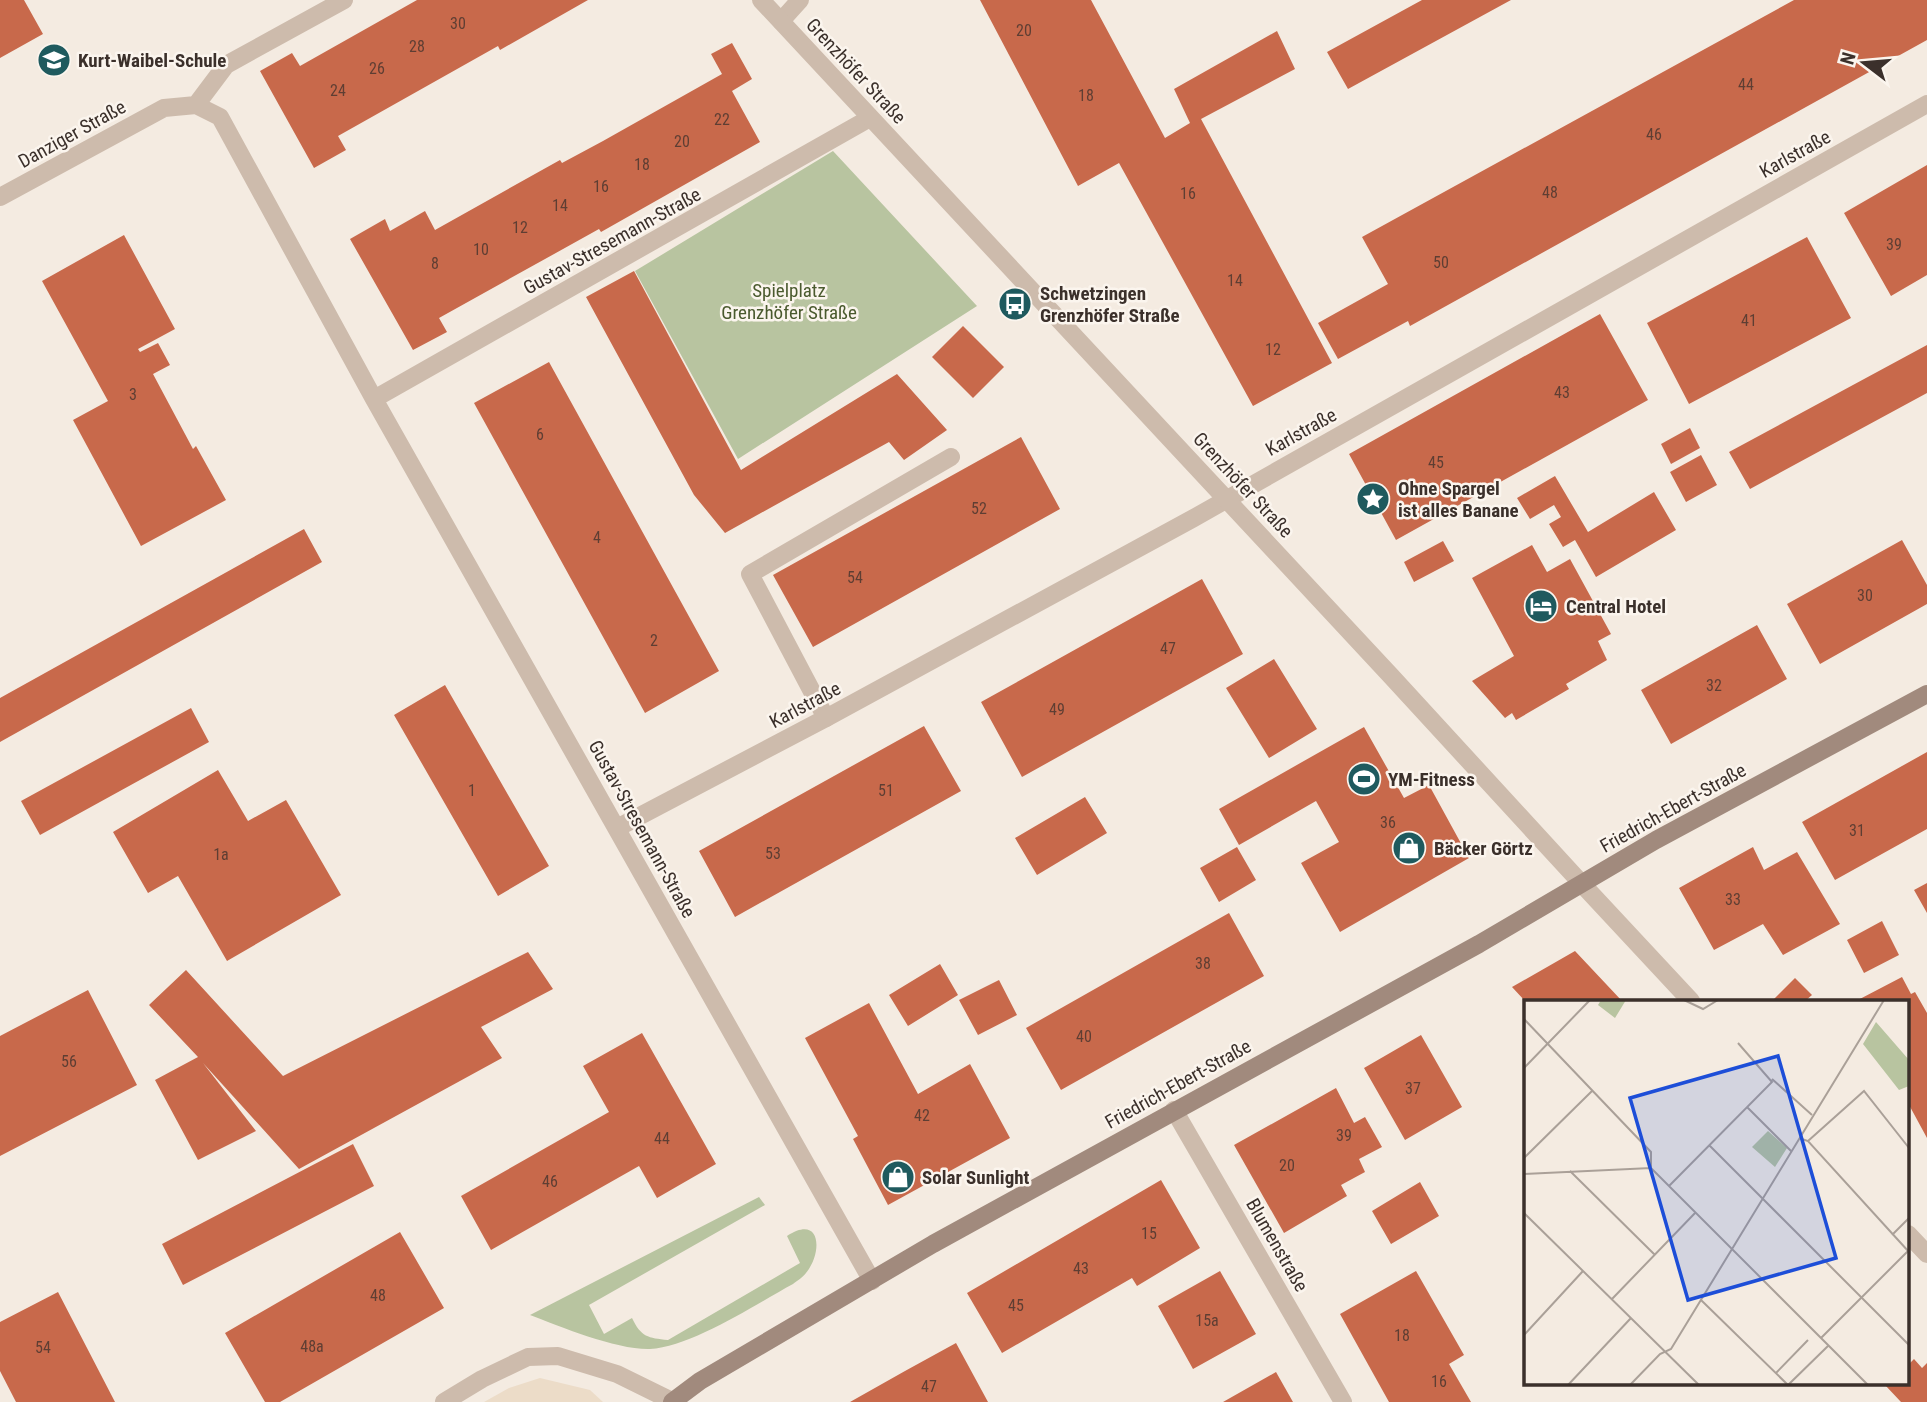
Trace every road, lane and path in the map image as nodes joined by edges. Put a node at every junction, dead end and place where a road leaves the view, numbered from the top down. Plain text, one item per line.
1 (344, 0) edge
2 (761, 0) edge
3 (800, 0) edge
4 (781, 21) junction
5 (1927, 104) edge
6 (195, 105) junction
7 (870, 118) junction
8 (0, 197) edge
9 (374, 399) junction
10 (951, 457) dead end
11 (1227, 499) junction
12 (1927, 694) edge
13 (826, 718) junction
14 (618, 828) junction
15 (1582, 884) junction
16 (1690, 1000) edge
17 (1174, 1110) junction
18 (1910, 1236) edge
19 (1927, 1254) edge
20 (872, 1281) junction
21 (444, 1402) edge
22 (672, 1402) edge
23 (1343, 1402) edge

1 - 6 street
2 - 4 street, Grenzhöfer Straße
3 - 4 street
4 - 7 street, Grenzhöfer Straße
5 - 11 street, Karlstraße
6 - 8 street, Danziger Straße
6 - 9 street, Gustav-Stresemann-Straße
7 - 9 street, Gustav-Stresemann-Straße
7 - 11 street, Grenzhöfer Straße
9 - 14 street, Gustav-Stresemann-Straße
10 - 13 street
11 - 13 street, Karlstraße
11 - 15 street, Grenzhöfer Straße
12 - 15 main road, Friedrich-Ebert-Straße
13 - 14 street, Karlstraße
14 - 20 street, Gustav-Stresemann-Straße
15 - 16 street, Grenzhöfer Straße
15 - 17 main road, Friedrich-Ebert-Straße
17 - 20 main road, Friedrich-Ebert-Straße
17 - 23 street, Blumenstraße
18 - 19 street
20 - 22 main road, Friedrich-Ebert-Straße
21 - 22 street, Friedrich-Ebert-Straße

